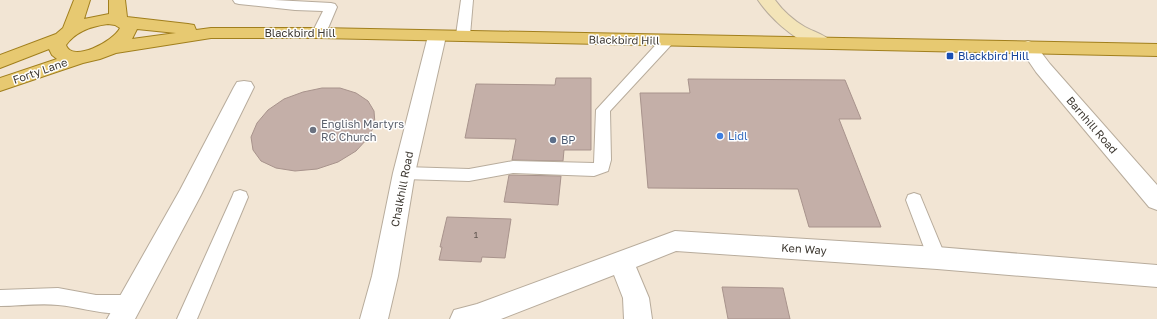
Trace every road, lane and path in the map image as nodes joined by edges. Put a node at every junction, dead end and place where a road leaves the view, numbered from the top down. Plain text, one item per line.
1 (82, 0) edge
2 (117, 0) edge
3 (239, 0) edge
4 (467, 0) edge
5 (766, 0) edge
6 (122, 21) junction
7 (211, 33) junction
8 (319, 33) junction
9 (66, 34) junction
10 (464, 35) junction
11 (437, 36) junction
12 (667, 41) junction
13 (823, 43) junction
14 (1028, 47) junction
15 (110, 48) junction
16 (1157, 50) edge
17 (80, 57) junction
18 (0, 62) edge
19 (0, 85) edge
20 (244, 87) dead end
21 (404, 173) junction
22 (240, 197) dead end
23 (914, 200) dead end
24 (1157, 201) edge
25 (937, 258) junction
26 (621, 262) junction
27 (1157, 276) edge
28 (0, 298) edge
29 (125, 312) edge
30 (187, 319) edge
31 (374, 319) edge
32 (464, 319) edge
33 (638, 319) edge

1 - 9 main road
2 - 6 main road
3 - 8 lane
4 - 10 lane
5 - 13 main road
6 - 7 main road, Blackbird Hill
6 - 9 main road, Forty Lane
6 - 15 main road
7 - 8 main road, Blackbird Hill
7 - 15 main road, Blackbird Hill
8 - 11 main road, Blackbird Hill
9 - 17 main road
9 - 18 main road, Forty Lane
10 - 11 main road, Blackbird Hill
10 - 12 main road, Blackbird Hill
11 - 21 street, Chalkhill Road
12 - 13 main road, Blackbird Hill
12 - 21 lane
13 - 14 main road, Blackbird Hill
14 - 16 main road, Blackbird Hill
14 - 24 street, Barnhill Road
15 - 17 main road, Forty Lane
17 - 19 main road, Forty Lane
20 - 29 street
21 - 31 street, Chalkhill Road
22 - 30 lane
23 - 25 lane
25 - 26 street, Ken Way
25 - 27 street, Ken Way
26 - 32 street, Ken Way
26 - 33 street
28 - 29 lane

